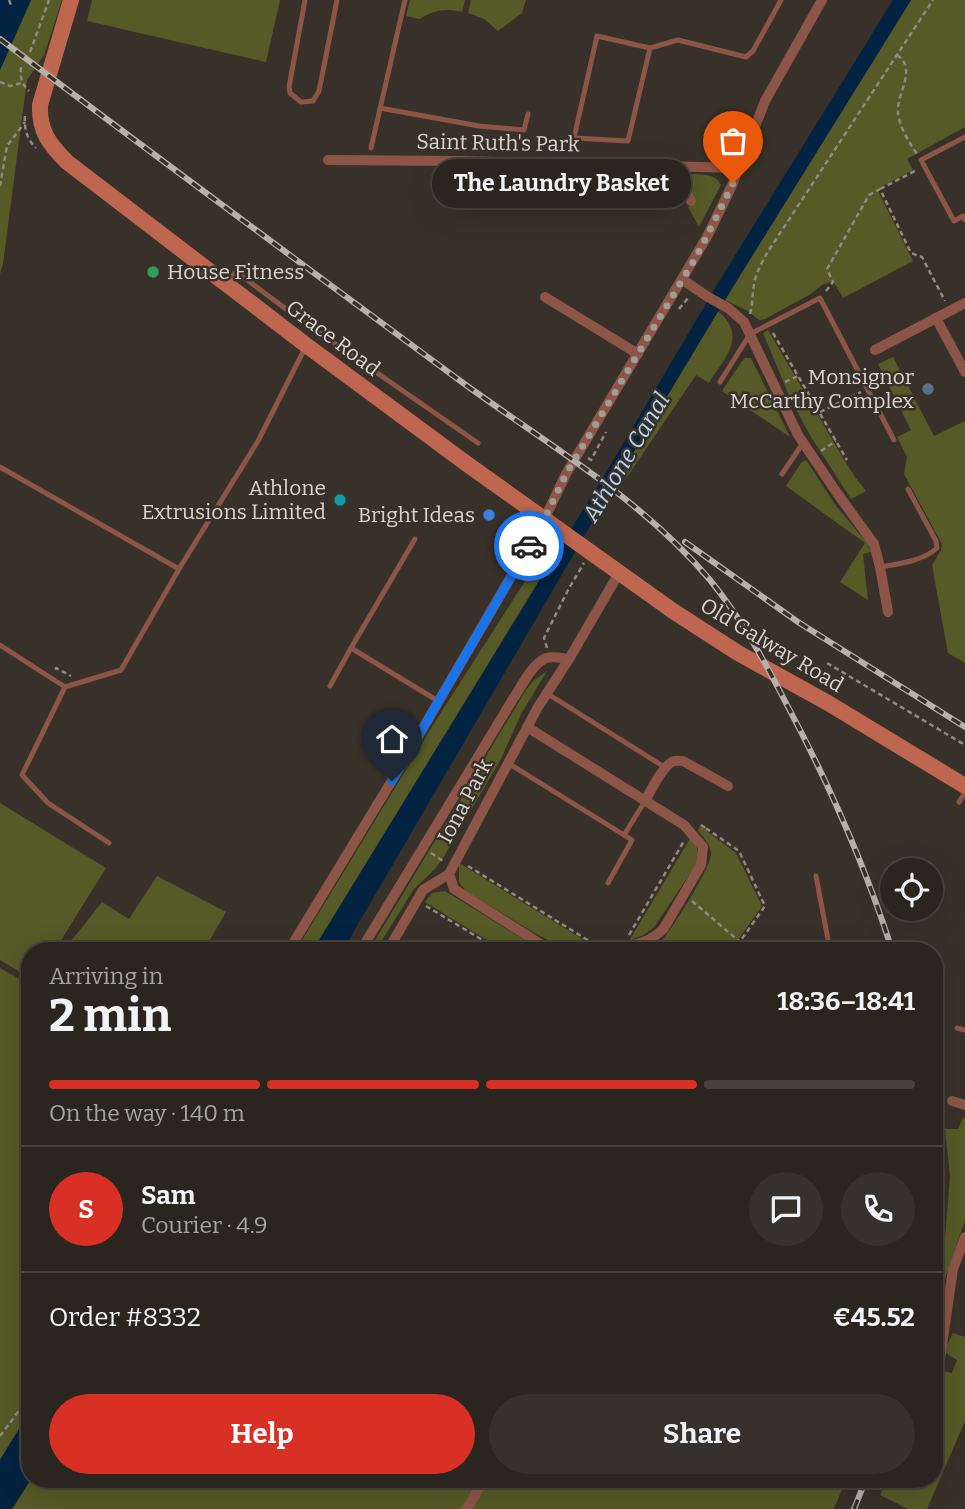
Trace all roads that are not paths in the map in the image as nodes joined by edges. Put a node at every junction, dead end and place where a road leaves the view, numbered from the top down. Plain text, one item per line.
1 (71, 0) edge
2 (305, 0) edge
3 (337, 0) edge
4 (405, 0) edge
5 (780, 0) edge
6 (822, 0) edge
7 (650, 48) junction
8 (380, 108) junction
9 (528, 114) dead end
10 (965, 137) edge
11 (371, 148) dead end
12 (327, 160) dead end
13 (668, 166) junction
14 (738, 168) junction
15 (691, 201) dead end
16 (965, 220) edge
17 (683, 280) junction
18 (226, 284) junction
19 (545, 297) dead end
20 (965, 303) edge
21 (936, 318) junction
22 (750, 334) junction
23 (306, 345) junction
24 (875, 350) dead end
25 (638, 354) junction
26 (965, 372) edge
27 (720, 382) dead end
28 (894, 440) dead end
29 (478, 443) dead end
30 (803, 443) junction
31 (0, 467) edge
32 (782, 474) dead end
33 (908, 489) dead end
34 (544, 520) junction
35 (562, 533) joint
36 (415, 539) dead end
37 (880, 567) junction
38 (179, 569) junction
39 (620, 573) junction
40 (888, 612) dead end
41 (0, 645) edge
42 (351, 648) junction
43 (569, 659) junction
44 (330, 686) dead end
45 (65, 687) junction
46 (548, 694) junction
47 (438, 702) junction
48 (527, 727) junction
49 (508, 763) junction
50 (666, 768) junction
51 (728, 786) dead end
52 (965, 786) edge
53 (965, 793) edge
54 (645, 801) junction
55 (959, 802) dead end
56 (624, 835) junction
57 (109, 843) dead end
58 (449, 874) junction
59 (816, 876) dead end
60 (608, 883) dead end
61 (294, 942) edge
62 (366, 942) edge
63 (393, 942) edge
64 (538, 942) edge
65 (642, 942) edge
66 (828, 942) edge
67 (957, 1028) dead end
68 (965, 1030) edge
69 (952, 1101) dead end
70 (965, 1105) edge
71 (965, 1237) edge
72 (943, 1338) edge
73 (479, 1488) edge
74 (467, 1509) edge

1 - 18 main road, Grace Road
2 - 3 lane
4 - 8 lane
5 - 7 lane
6 - 14 street
7 - 7 lane
8 - 9 lane
8 - 11 lane
10 - 16 lane
12 - 13 street, Saint Ruth's Park
13 - 14 street, Saint Ruth's Park
13 - 15 street
14 - 17 street
17 - 22 street
17 - 25 street
18 - 23 main road, Grace Road
18 - 29 lane
19 - 25 street
20 - 21 street
21 - 24 street
21 - 26 street
22 - 27 lane
22 - 28 lane
22 - 30 street
23 - 34 main road, Grace Road
23 - 38 lane
25 - 34 street
30 - 32 lane
30 - 37 street
31 - 38 lane
33 - 37 lane
34 - 35 main road, Grace Road
34 - 47 street
35 - 39 main road, Old Galway Road
36 - 42 lane
37 - 40 street
38 - 45 lane
39 - 43 street, Iona Park
39 - 52 main road, Old Galway Road
41 - 45 lane
42 - 44 lane
42 - 47 lane
43 - 46 street, Iona Park
43 - 62 street
45 - 57 lane
46 - 48 street, Iona Park
46 - 50 lane
47 - 61 street
48 - 49 street, Iona Park
48 - 54 street
49 - 56 lane
49 - 58 street, Iona Park
50 - 51 street
50 - 54 street
53 - 55 lane
54 - 56 lane
54 - 65 street
56 - 60 lane
58 - 63 street
58 - 64 street, Iona Park
59 - 66 lane
67 - 68 lane
69 - 70 street
71 - 72 street
73 - 74 street

